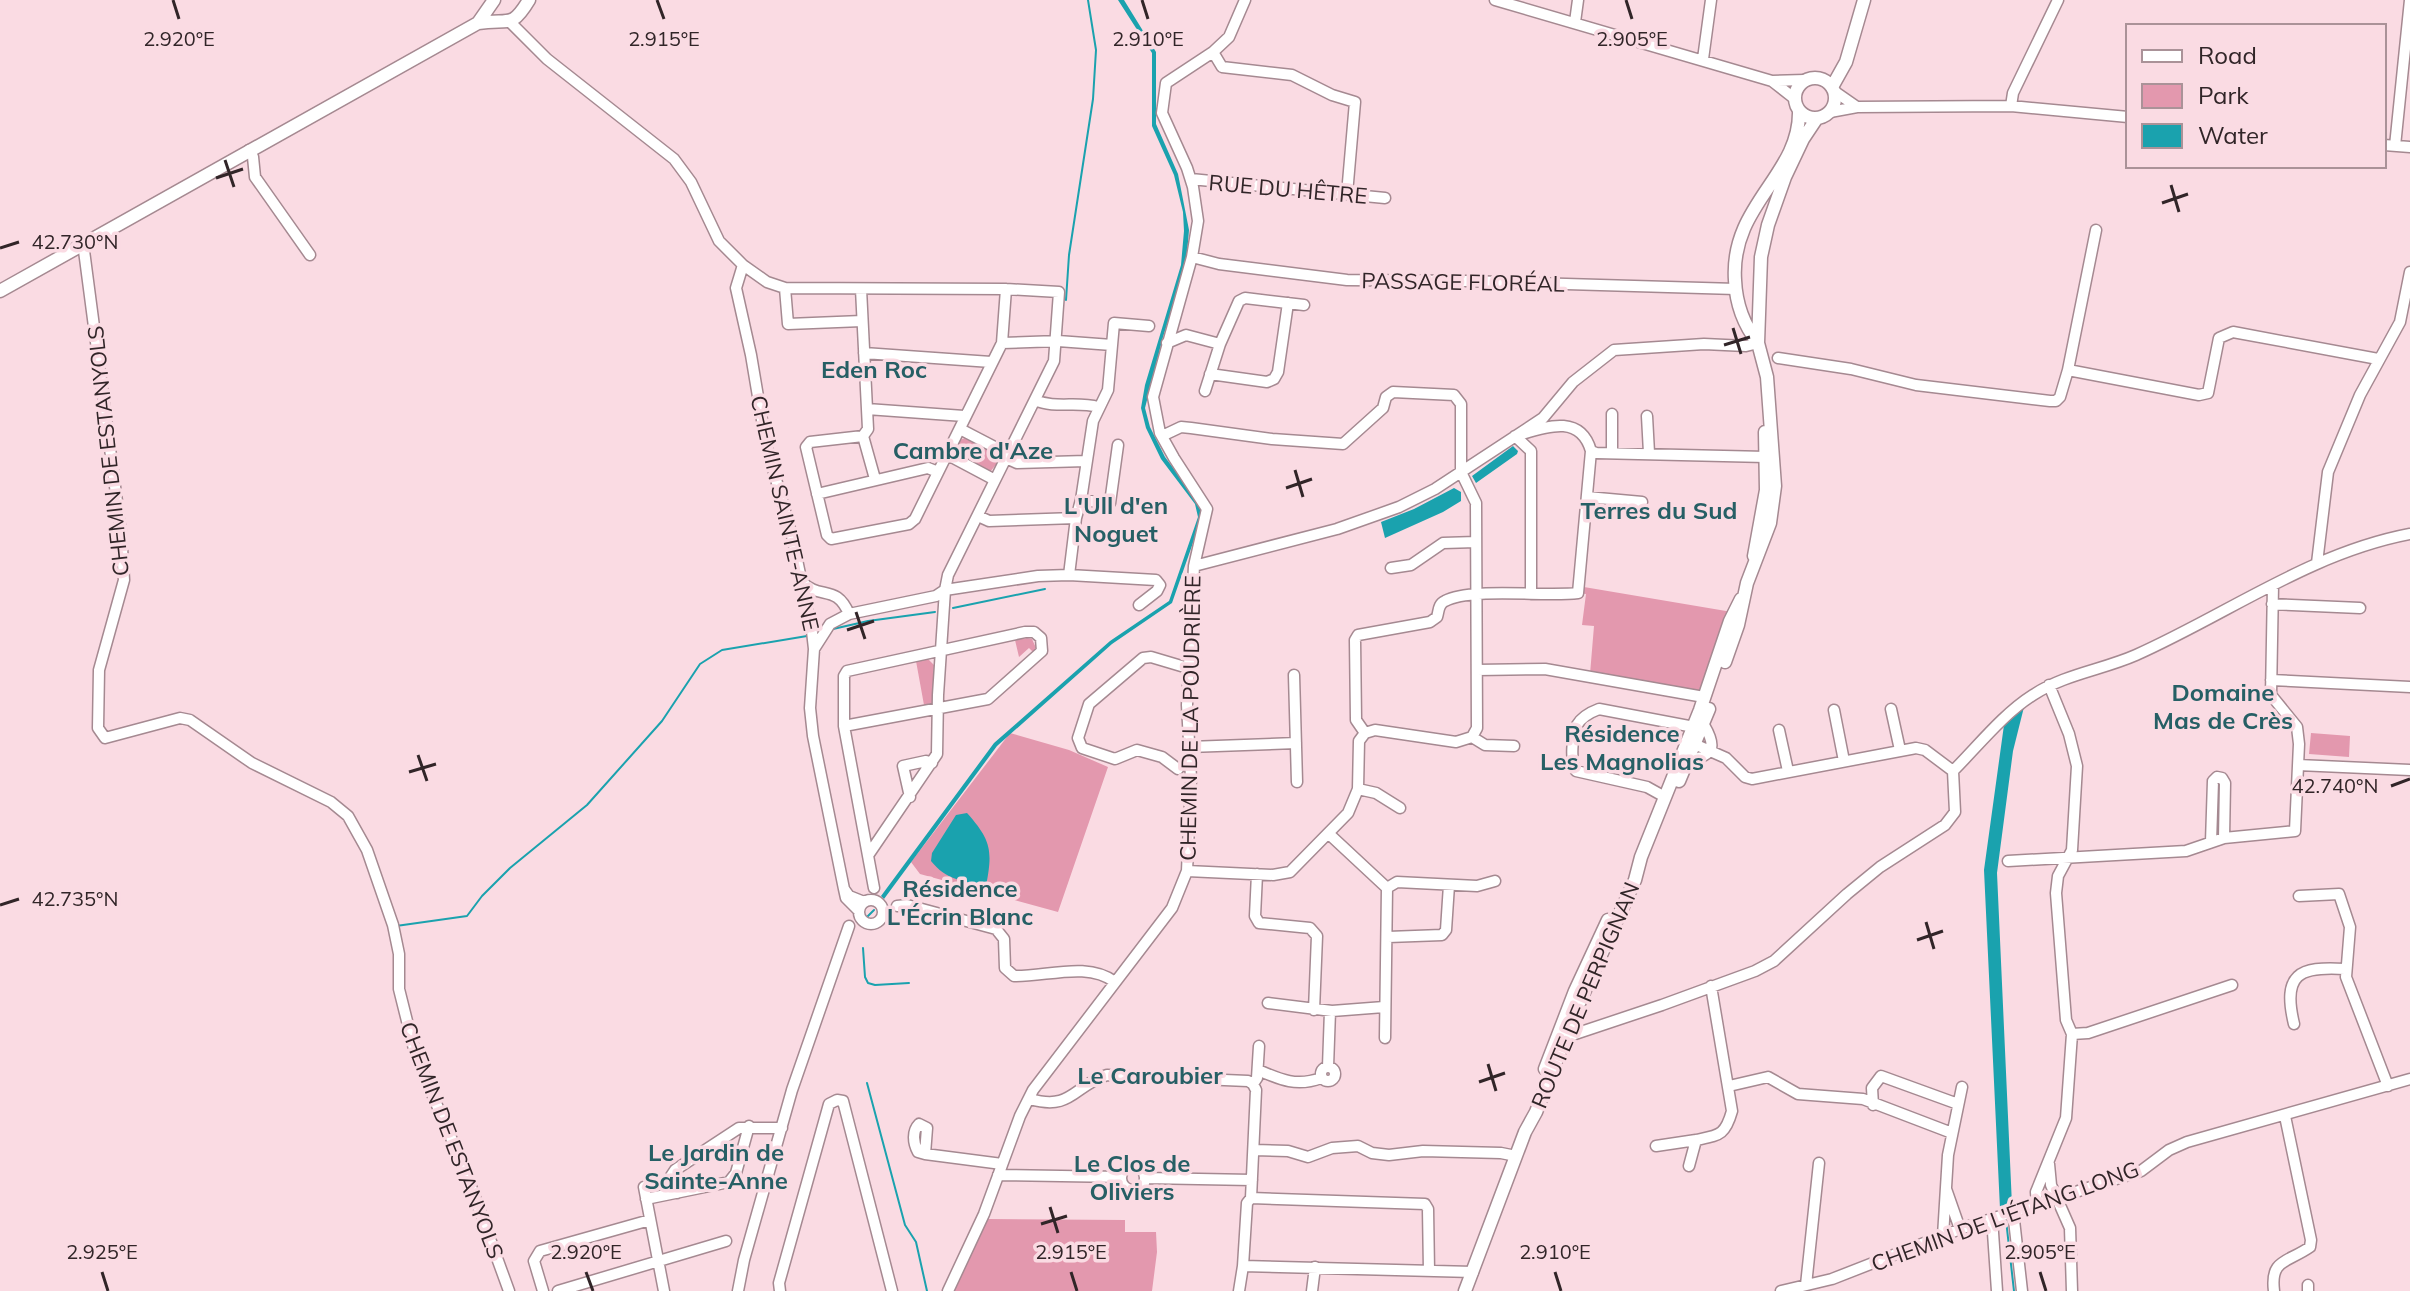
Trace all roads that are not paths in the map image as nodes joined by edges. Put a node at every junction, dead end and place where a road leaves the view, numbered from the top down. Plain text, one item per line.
1 (1245, 0) edge
2 (1495, 0) edge
3 (1578, 0) edge
4 (1711, 0) edge
5 (1864, 0) edge
6 (2058, 0) edge
7 (2410, 0) edge
8 (494, 2) edge
9 (524, 5) edge
10 (505, 20) junction
11 (1575, 22) junction
12 (478, 23) junction
13 (526, 37) junction
14 (1851, 44) junction
15 (1213, 52) junction
16 (1703, 59) junction
17 (1819, 78) junction
18 (1805, 80) junction
19 (1772, 81) junction
20 (1833, 89) junction
21 (1797, 104) junction
22 (2011, 106) junction
23 (1857, 107) junction
24 (1830, 112) junction
25 (2126, 117) edge
26 (1817, 118) junction
27 (2390, 145) edge
28 (2410, 147) edge
29 (249, 150) junction
30 (1191, 179) junction
31 (1347, 194) junction
32 (1385, 198) dead end
33 (2096, 230) dead end
34 (83, 243) junction
35 (310, 255) dead end
36 (1192, 257) junction
37 (743, 265) junction
38 (2410, 272) edge
39 (785, 288) junction
40 (861, 289) junction
41 (1006, 289) junction
42 (1736, 289) junction
43 (1758, 290) junction
44 (2409, 290) edge
45 (0, 291) edge
46 (1288, 303) junction
47 (1304, 305) dead end
48 (1174, 317) junction
49 (862, 321) junction
50 (1149, 326) dead end
51 (1186, 335) junction
52 (1058, 341) junction
53 (1002, 343) junction
54 (1167, 343) junction
55 (1758, 343) junction
56 (1220, 344) junction
57 (1112, 345) junction
58 (864, 353) junction
59 (1761, 357) junction
60 (1778, 358) dead end
61 (2378, 359) junction
62 (991, 362) junction
63 (2068, 370) junction
64 (1210, 374) junction
65 (1205, 391) dead end
66 (1035, 400) junction
67 (1098, 407) junction
68 (867, 409) junction
69 (1612, 414) dead end
70 (964, 416) junction
71 (1647, 416) dead end
72 (960, 429) junction
73 (863, 436) junction
74 (1162, 436) junction
75 (1515, 436) junction
76 (1118, 445) dead end
77 (1591, 451) junction
78 (1612, 452) junction
79 (1649, 453) junction
80 (948, 455) junction
81 (1007, 456) junction
82 (1766, 457) junction
83 (1086, 461) junction
84 (938, 472) junction
85 (1461, 472) junction
86 (875, 479) junction
87 (995, 480) junction
88 (817, 494) junction
89 (1587, 497) junction
90 (1081, 500) junction
91 (1642, 502) dead end
92 (978, 516) junction
93 (1076, 518) junction
94 (2410, 534) edge
95 (1476, 542) junction
96 (2317, 563) junction
97 (1194, 566) junction
98 (1391, 568) dead end
99 (1752, 568) junction
100 (1069, 575) junction
101 (801, 581) junction
102 (2273, 585) junction
103 (945, 590) junction
104 (1477, 594) junction
105 (1531, 594) junction
106 (1741, 599) junction
107 (2272, 604) junction
108 (1139, 605) dead end
109 (2360, 608) dead end
110 (849, 614) junction
111 (814, 649) junction
112 (941, 649) junction
113 (1188, 668) junction
114 (1477, 670) junction
115 (1294, 675) dead end
116 (2271, 680) junction
117 (2049, 685) junction
118 (2410, 687) edge
119 (1702, 704) junction
120 (939, 708) junction
121 (1891, 709) dead end
122 (1834, 710) dead end
123 (844, 726) junction
124 (1699, 726) junction
125 (1779, 730) dead end
126 (1365, 733) junction
127 (1472, 737) junction
128 (1296, 743) junction
129 (1694, 744) junction
130 (1514, 746) dead end
131 (1189, 747) junction
132 (1900, 750) junction
133 (1711, 751) junction
134 (1686, 758) junction
135 (1844, 761) junction
136 (932, 763) junction
137 (2298, 765) junction
138 (1178, 769) dead end
139 (2410, 770) edge
140 (1788, 771) junction
141 (1953, 771) junction
142 (1297, 782) dead end
143 (1358, 789) junction
144 (910, 797) junction
145 (1665, 797) junction
146 (1400, 808) dead end
147 (1658, 819) junction
148 (1329, 834) junction
149 (866, 837) junction
150 (2224, 838) junction
151 (2211, 842) junction
152 (877, 843) junction
153 (869, 854) junction
154 (1641, 857) junction
155 (2069, 857) junction
156 (2008, 861) dead end
157 (1187, 871) junction
158 (1257, 874) junction
159 (1495, 881) dead end
160 (1449, 885) junction
161 (1387, 888) junction
162 (2299, 896) dead end
163 (870, 909) junction
164 (1388, 937) junction
165 (2345, 969) junction
166 (1115, 982) junction
167 (2232, 985) dead end
168 (1711, 986) junction
169 (1268, 1003) dead end
170 (1384, 1007) junction
171 (1314, 1010) junction
172 (1330, 1011) junction
173 (2294, 1024) dead end
174 (2072, 1034) junction
175 (1561, 1037) junction
176 (1385, 1038) dead end
177 (1259, 1046) dead end
178 (1258, 1070) junction
179 (2410, 1079) edge
180 (1253, 1084) junction
181 (1729, 1086) junction
182 (2388, 1086) junction
183 (1962, 1087) dead end
184 (1030, 1099) junction
185 (1958, 1104) junction
186 (1873, 1105) junction
187 (2285, 1116) junction
188 (749, 1126) junction
189 (782, 1128) junction
190 (1952, 1133) junction
191 (1696, 1140) junction
192 (1656, 1146) dead end
193 (1254, 1150) junction
194 (925, 1154) dead end
195 (1516, 1156) junction
196 (1819, 1163) dead end
197 (2049, 1164) junction
198 (1689, 1166) dead end
199 (1000, 1170) junction
200 (1121, 1177) junction
201 (1145, 1178) junction
202 (1252, 1180) junction
203 (644, 1187) dead end
204 (1945, 1187) junction
205 (677, 1193) junction
206 (2058, 1197) junction
207 (1251, 1198) junction
208 (646, 1199) junction
209 (2037, 1204) junction
210 (2013, 1211) junction
211 (1992, 1218) junction
212 (650, 1220) junction
213 (1960, 1229) junction
214 (1943, 1236) junction
215 (726, 1241) dead end
216 (658, 1262) junction
217 (1243, 1266) junction
218 (1315, 1267) junction
219 (1429, 1271) junction
220 (1473, 1272) junction
221 (1806, 1285) junction
222 (509, 1291) edge
223 (543, 1291) edge
224 (558, 1291) edge
225 (664, 1291) edge
226 (738, 1291) edge
227 (780, 1291) edge
228 (892, 1291) edge
229 (948, 1291) edge
230 (1239, 1291) edge
231 (1312, 1291) edge
232 (1465, 1291) edge
233 (1783, 1291) edge
234 (1997, 1291) edge
235 (2022, 1291) edge
236 (2072, 1291) edge
237 (2274, 1291) edge

1 - 15 street, CHEMIN DE LA POUDRIÈRE
2 - 11 street
3 - 11 street
4 - 16 street
5 - 14 main road
6 - 22 street
7 - 27 street
8 - 10 main road
8 - 12 main road
9 - 10 main road
9 - 13 street
10 - 12 main road
10 - 13 street
11 - 16 street
12 - 29 main road
13 - 37 street
14 - 17 main road
14 - 20 main road
15 - 30 street, CHEMIN DE LA POUDRIÈRE
15 - 31 street
16 - 19 street
17 - 18 main road
17 - 20 main road
18 - 19 street
18 - 21 main road
19 - 21 street
20 - 23 street
20 - 24 main road
21 - 26 main road
21 - 42 main road, ROUTE DE PERPIGNAN
22 - 23 street
22 - 25 street
23 - 24 street
24 - 26 main road
26 - 43 main road, ROUTE DE PERPIGNAN
27 - 28 street
29 - 34 main road
29 - 35 street
30 - 31 street, RUE DU HÊTRE
30 - 36 street, CHEMIN DE LA POUDRIÈRE
31 - 32 street, RUE DU HÊTRE
33 - 63 street
34 - 45 main road
34 - 222 street, CHEMIN DE ESTANYOLS
36 - 42 street, PASSAGE FLORÉAL
36 - 48 street, CHEMIN DE LA POUDRIÈRE
37 - 39 street
37 - 101 street, CHEMIN SAINTE-ANNE
38 - 44 street
39 - 40 street
39 - 49 street
40 - 41 street
40 - 49 street
41 - 52 street
41 - 53 street
42 - 43 main road
42 - 55 main road, ROUTE DE PERPIGNAN
43 - 55 main road, ROUTE DE PERPIGNAN
44 - 61 street
46 - 47 street
46 - 56 street
46 - 64 street
48 - 51 street
48 - 54 street, CHEMIN DE LA POUDRIÈRE
49 - 58 street
50 - 57 street
51 - 54 street
51 - 56 street
52 - 53 street
52 - 57 street
52 - 66 street
53 - 62 street
54 - 74 street, CHEMIN DE LA POUDRIÈRE
55 - 59 main road, ROUTE DE PERPIGNAN
55 - 75 street
56 - 64 street
57 - 67 street
58 - 62 street
58 - 68 street
59 - 82 main road, ROUTE DE PERPIGNAN
59 - 99 main road, ROUTE DE PERPIGNAN
60 - 63 street
61 - 63 street
61 - 96 street
62 - 70 street
64 - 65 street
66 - 67 street
66 - 81 street
67 - 83 street
68 - 70 street
68 - 73 street
69 - 78 street
70 - 72 street
71 - 79 street
72 - 80 street
72 - 81 street
73 - 86 street
73 - 88 street
74 - 85 street
74 - 97 street, CHEMIN DE LA POUDRIÈRE
75 - 77 street
75 - 85 street
75 - 105 street
76 - 90 street
77 - 78 street
77 - 89 street
78 - 79 street
79 - 82 street
80 - 84 street
80 - 87 street
81 - 83 street
81 - 87 street
82 - 99 main road, ROUTE DE PERPIGNAN
83 - 90 street
84 - 86 street
84 - 88 street
85 - 95 street
85 - 97 street
86 - 88 street
87 - 92 street
89 - 91 street
89 - 105 street
90 - 93 street
92 - 93 street
92 - 103 street
93 - 100 street
94 - 96 street
95 - 98 street
95 - 104 street
96 - 102 street
97 - 113 street, CHEMIN DE LA POUDRIÈRE
99 - 106 main road, ROUTE DE PERPIGNAN
100 - 103 street
100 - 108 street
101 - 110 street
101 - 111 street, CHEMIN SAINTE-ANNE
102 - 107 street
102 - 117 street
103 - 110 street
103 - 112 street
104 - 105 street
104 - 114 street
104 - 126 street
106 - 119 main road, ROUTE DE PERPIGNAN
106 - 124 main road, ROUTE DE PERPIGNAN
107 - 109 street
107 - 116 street
110 - 111 street
111 - 163 street, CHEMIN SAINTE-ANNE
112 - 120 street
112 - 120 street
112 - 123 street
113 - 131 street, CHEMIN DE LA POUDRIÈRE
113 - 138 street
114 - 119 street
114 - 127 street
115 - 128 street
116 - 118 street
116 - 137 street
117 - 141 street
117 - 155 street
119 - 124 main road, ROUTE DE PERPIGNAN
119 - 129 street
120 - 123 street
120 - 136 street
121 - 132 street
122 - 135 street
123 - 149 street
124 - 129 main road, ROUTE DE PERPIGNAN
124 - 133 street
124 - 134 main road, ROUTE DE PERPIGNAN
124 - 145 street
125 - 140 street
126 - 127 street
126 - 143 street
127 - 130 street
128 - 131 street
128 - 142 street
129 - 133 street
129 - 134 main road, ROUTE DE PERPIGNAN
131 - 157 street, CHEMIN DE LA POUDRIÈRE
132 - 135 street
132 - 141 street
133 - 134 street
133 - 140 street
134 - 145 main road, ROUTE DE PERPIGNAN
134 - 147 main road, ROUTE DE PERPIGNAN
135 - 140 street
136 - 144 street
136 - 144 street
137 - 139 street
137 - 150 street
141 - 168 street
143 - 146 street
143 - 148 street
144 - 152 street
145 - 147 main road, ROUTE DE PERPIGNAN
147 - 154 main road, ROUTE DE PERPIGNAN
148 - 158 street
148 - 161 street
149 - 152 street
149 - 153 street
150 - 151 street
150 - 151 street
151 - 155 street
152 - 153 street
153 - 163 street
154 - 175 main road, ROUTE DE PERPIGNAN
154 - 175 main road, ROUTE DE PERPIGNAN
155 - 156 street
155 - 174 street
157 - 158 street
157 - 166 street, CHEMIN DE LA POUDRIÈRE
158 - 171 street
159 - 160 street
160 - 161 street
160 - 164 street
161 - 164 street
162 - 165 street
163 - 166 street
163 - 189 street
164 - 170 street
165 - 173 street
165 - 182 street
166 - 184 street, CHEMIN DE LA POUDRIÈRE
167 - 174 street
168 - 175 street
168 - 181 street
169 - 171 street
170 - 172 street
170 - 176 street
171 - 172 street
172 - 178 street
174 - 197 street
175 - 195 main road, ROUTE DE PERPIGNAN
177 - 178 street
178 - 180 street
179 - 182 street, CHEMIN DE L'ÉTANG LONG
180 - 184 street
180 - 193 street
181 - 186 street
181 - 191 street
182 - 187 street, CHEMIN DE L'ÉTANG LONG
183 - 185 street
184 - 199 street, CHEMIN DE LA POUDRIÈRE
185 - 186 street
185 - 190 street
186 - 190 street
187 - 206 street, CHEMIN DE L'ÉTANG LONG
187 - 237 street
188 - 189 street
188 - 205 street
188 - 205 street
189 - 226 street
190 - 204 street
191 - 192 street
191 - 198 street
193 - 195 street
193 - 202 street
194 - 199 street
195 - 220 main road, ROUTE DE PERPIGNAN
196 - 221 street
197 - 206 street
197 - 209 street
199 - 200 street
199 - 229 street, CHEMIN DE LA POUDRIÈRE
200 - 201 street
200 - 201 street
201 - 202 street
202 - 207 street
203 - 208 street
204 - 213 street
204 - 214 street
205 - 208 street
206 - 209 street, CHEMIN DE L'ÉTANG LONG
206 - 236 street
207 - 217 street
207 - 219 street
208 - 212 street
209 - 210 street, CHEMIN DE L'ÉTANG LONG
210 - 211 street, CHEMIN DE L'ÉTANG LONG
210 - 235 street
211 - 213 street, CHEMIN DE L'ÉTANG LONG
211 - 234 street
212 - 216 street
212 - 223 street
213 - 214 street, CHEMIN DE L'ÉTANG LONG
214 - 221 street, CHEMIN DE L'ÉTANG LONG
215 - 216 street
216 - 224 street
216 - 225 street
217 - 218 street
217 - 230 street
218 - 219 street
218 - 231 street
219 - 220 street
220 - 232 main road, ROUTE DE PERPIGNAN
221 - 233 street, CHEMIN DE L'ÉTANG LONG
227 - 228 street

